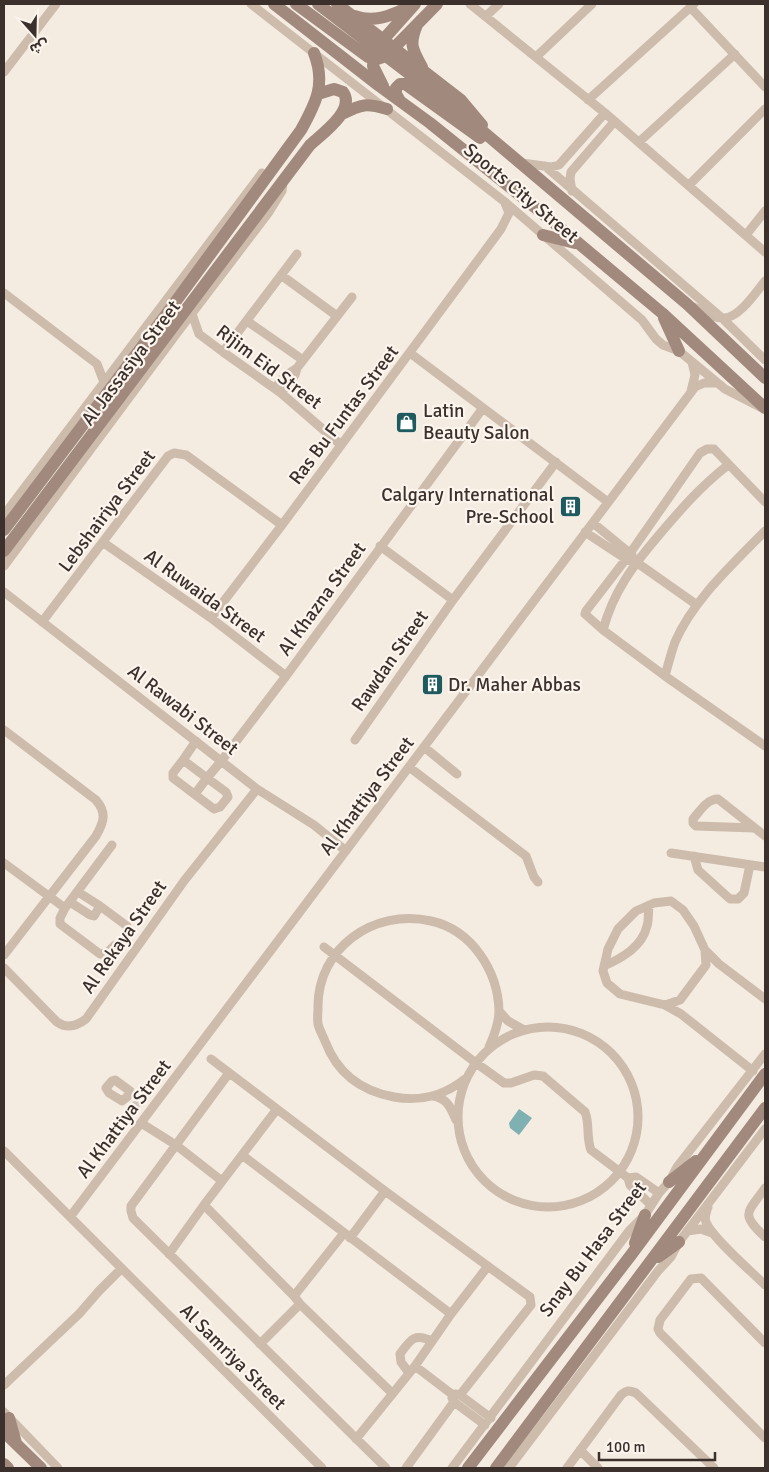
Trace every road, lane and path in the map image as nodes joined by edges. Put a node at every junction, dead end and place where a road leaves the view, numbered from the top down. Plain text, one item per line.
1 (56, 4) edge
2 (251, 4) edge
3 (274, 4) edge
4 (296, 4) edge
5 (318, 4) edge
6 (337, 4) edge
7 (437, 4) edge
8 (470, 4) edge
9 (498, 4) edge
10 (592, 4) edge
11 (414, 5) edge
12 (692, 5) edge
13 (352, 16) junction
14 (486, 16) junction
15 (419, 21) junction
16 (376, 49) junction
17 (389, 52) junction
18 (314, 53) junction
19 (735, 54) junction
20 (536, 57) junction
21 (4, 72) edge
22 (426, 73) junction
23 (765, 87) edge
24 (387, 92) junction
25 (318, 94) junction
26 (588, 100) junction
27 (400, 101) junction
28 (387, 108) junction
29 (765, 109) edge
30 (605, 113) junction
31 (342, 114) junction
32 (614, 122) junction
33 (492, 140) junction
34 (639, 142) junction
35 (506, 151) junction
36 (279, 162) junction
37 (520, 163) junction
38 (545, 166) junction
39 (283, 181) junction
40 (689, 185) junction
41 (572, 191) junction
42 (505, 202) junction
43 (765, 211) edge
44 (527, 220) junction
45 (501, 229) junction
46 (543, 234) junction
47 (746, 235) junction
48 (579, 244) junction
49 (765, 252) edge
50 (297, 254) dead end
51 (282, 275) junction
52 (765, 283) edge
53 (4, 293) edge
54 (352, 297) dead end
55 (687, 304) junction
56 (192, 314) junction
57 (662, 314) junction
58 (738, 314) junction
59 (337, 316) junction
60 (723, 319) junction
61 (248, 321) junction
62 (177, 333) junction
63 (199, 334) junction
64 (742, 338) junction
65 (168, 345) junction
66 (142, 347) junction
67 (129, 350) junction
68 (679, 351) junction
69 (154, 352) junction
70 (223, 352) junction
71 (410, 353) junction
72 (303, 360) junction
73 (765, 360) edge
74 (692, 362) junction
75 (97, 364) junction
76 (117, 365) junction
77 (765, 378) edge
78 (104, 382) junction
79 (715, 383) junction
80 (278, 391) junction
81 (691, 393) junction
82 (90, 408) junction
83 (483, 408) junction
84 (765, 409) edge
85 (341, 445) junction
86 (556, 462) junction
87 (728, 465) junction
88 (670, 495) junction
89 (15, 500) junction
90 (4, 501) edge
91 (608, 502) junction
92 (765, 502) edge
93 (681, 508) junction
94 (4, 515) edge
95 (593, 522) junction
96 (282, 525) junction
97 (4, 530) edge
98 (765, 531) edge
99 (585, 532) junction
100 (104, 543) junction
101 (380, 546) junction
102 (628, 555) junction
103 (5, 556) edge
104 (636, 562) junction
105 (4, 592) edge
106 (453, 600) junction
107 (697, 605) junction
108 (210, 618) junction
109 (42, 622) junction
110 (603, 630) junction
111 (286, 676) junction
112 (665, 676) junction
113 (4, 730) edge
114 (196, 740) junction
115 (355, 740) dead end
116 (764, 742) edge
117 (424, 747) junction
118 (183, 760) junction
119 (222, 760) junction
120 (409, 767) junction
121 (458, 774) dead end
122 (206, 778) junction
123 (257, 788) junction
124 (195, 794) junction
125 (755, 828) junction
126 (765, 836) edge
127 (112, 845) dead end
128 (346, 851) junction
129 (671, 853) dead end
130 (694, 856) junction
131 (4, 863) edge
132 (750, 865) junction
133 (765, 867) edge
134 (538, 882) dead end
135 (78, 892) junction
136 (48, 897) junction
137 (68, 905) junction
138 (100, 906) junction
139 (649, 906) junction
140 (127, 926) dead end
141 (115, 945) dead end
142 (324, 947) dead end
143 (705, 950) junction
144 (335, 955) junction
145 (4, 956) edge
146 (719, 964) junction
147 (706, 965) junction
148 (604, 966) junction
149 (4, 968) edge
150 (765, 999) edge
151 (680, 1000) junction
152 (665, 1005) junction
153 (499, 1011) junction
154 (681, 1014) junction
155 (524, 1030) junction
156 (489, 1048) junction
157 (765, 1054) edge
158 (211, 1059) dead end
159 (476, 1063) junction
160 (759, 1072) edge
161 (229, 1073) junction
162 (465, 1078) junction
163 (433, 1096) junction
164 (133, 1102) tunnel mouth
165 (765, 1108) edge
166 (277, 1109) junction
167 (149, 1113) junction
168 (141, 1122) junction
169 (457, 1123) junction
170 (765, 1129) edge
171 (176, 1145) junction
172 (709, 1150) junction
173 (4, 1151) edge
174 (242, 1156) junction
175 (619, 1172) junction
176 (628, 1178) junction
177 (222, 1181) junction
178 (670, 1182) junction
179 (765, 1188) edge
180 (386, 1192) junction
181 (659, 1193) junction
182 (710, 1202) junction
183 (204, 1205) junction
184 (648, 1210) junction
185 (70, 1218) junction
186 (687, 1231) junction
187 (712, 1234) junction
188 (347, 1235) junction
189 (765, 1237) edge
190 (679, 1242) junction
191 (169, 1254) junction
192 (631, 1255) junction
193 (488, 1266) junction
194 (121, 1269) junction
195 (643, 1270) junction
196 (765, 1285) edge
197 (294, 1296) junction
198 (300, 1304) junction
199 (451, 1314) junction
200 (764, 1340) edge
201 (432, 1341) junction
202 (260, 1344) junction
203 (412, 1369) junction
204 (4, 1385) edge
205 (392, 1393) junction
206 (456, 1398) junction
207 (6, 1415) edge
208 (488, 1422) junction
209 (4, 1432) edge
210 (765, 1438) edge
211 (356, 1439) junction
212 (17, 1445) junction
213 (580, 1450) junction
214 (4, 1464) edge
215 (8, 1468) edge
216 (41, 1468) edge
217 (58, 1468) edge
218 (322, 1468) edge
219 (386, 1468) edge
220 (406, 1468) edge
221 (452, 1468) edge
222 (468, 1468) edge
223 (496, 1468) edge
224 (510, 1468) edge
225 (567, 1468) edge
226 (598, 1468) edge
227 (714, 1468) edge

1 - 21 street
2 - 18 street, Sports City Street
3 - 24 street, Sports City Street
4 - 16 street
5 - 16 street
6 - 13 street
7 - 15 street
8 - 14 street
9 - 14 street
10 - 20 street
11 - 13 street
11 - 16 street
12 - 19 street
12 - 26 street
13 - 16 street
14 - 20 street
15 - 17 street
15 - 22 street
16 - 17 street
16 - 17 street
16 - 24 street
17 - 22 street
17 - 33 street, Sports City Street
18 - 25 street
18 - 28 street, Sports City Street
19 - 23 street
19 - 34 street
20 - 26 street
22 - 33 street
24 - 27 street, Sports City Street
25 - 31 street
25 - 36 street, Al Jassasiya Street
26 - 30 street
27 - 35 street
27 - 48 street, Sports City Street
28 - 31 street
28 - 42 street, Sports City Street
29 - 40 street
30 - 32 street
30 - 38 street
31 - 39 street, Al Jassasiya Street
32 - 34 street
32 - 41 street
33 - 35 street, Sports City Street
34 - 40 street
35 - 37 street, Sports City Street
36 - 66 street, Al Jassasiya Street
36 - 67 street, Al Jassasiya Street
37 - 38 street, Sports City Street
37 - 55 street, Sports City Street
38 - 41 street, Sports City Street
39 - 56 street, Al Jassasiya Street
39 - 69 street, Al Jassasiya Street
40 - 47 street
41 - 60 street, Sports City Street
42 - 44 street, Sports City Street
42 - 45 street, Ras Bu Funtas Street
43 - 47 street
44 - 45 street
44 - 46 street, Sports City Street
45 - 71 street, Ras Bu Funtas Street
46 - 48 street
46 - 68 street, Sports City Street
47 - 49 street
48 - 57 street, Sports City Street
50 - 51 street
51 - 59 street
51 - 61 street
52 - 58 street
53 - 75 street
54 - 59 street
55 - 60 street
55 - 77 street, Sports City Street
56 - 62 street, Al Jassasiya Street
56 - 63 street, Rijim Eid Street
57 - 68 street
57 - 84 street, Sports City Street
58 - 60 street
58 - 64 street
59 - 72 street
60 - 64 street, Sports City Street
61 - 70 street
61 - 72 street
62 - 63 street, Rijim Eid Street
62 - 65 street, Al Jassasiya Street
63 - 70 street, Rijim Eid Street
64 - 73 street, Sports City Street
65 - 69 street
65 - 103 street, Al Jassasiya Street
66 - 67 street
66 - 82 street, Al Jassasiya Street
67 - 76 street, Al Jassasiya Street
68 - 74 street, Sports City Street
69 - 103 street, Al Jassasiya Street
70 - 80 street, Rijim Eid Street
71 - 83 street
71 - 85 street, Ras Bu Funtas Street
72 - 80 street
74 - 79 street, Sports City Street
74 - 81 street
75 - 76 street
75 - 78 street
76 - 78 street, Al Jassasiya Street
78 - 82 street, Al Jassasiya Street
79 - 81 street, Al Khattiya Street
79 - 84 street, Sports City Street
80 - 85 street, Rijim Eid Street
81 - 91 street, Al Khattiya Street
82 - 89 street, Al Jassasiya Street
82 - 97 street, Al Jassasiya Street
83 - 86 street
83 - 101 street, Al Khazna Street
85 - 96 street, Ras Bu Funtas Street
86 - 91 street
86 - 106 street, Rawdan Street
87 - 88 street
87 - 92 street
87 - 93 street
88 - 93 street
88 - 102 street
89 - 90 street
89 - 94 street, Al Jassasiya Street
91 - 95 street, Al Khattiya Street
93 - 104 street
95 - 99 street, Al Khattiya Street
95 - 102 street
96 - 100 street, Lebshairiya Street
96 - 108 street, Ras Bu Funtas Street
98 - 107 street
99 - 102 street
99 - 117 street, Al Khattiya Street
100 - 108 street, Al Ruwaida Street
100 - 109 street, Lebshairiya Street
101 - 106 street, Rawdan Street
101 - 111 street, Al Khazna Street
102 - 104 street
102 - 110 street
104 - 107 street
104 - 110 street
105 - 109 street, Al Rawabi Street
106 - 115 street, Rawdan Street
107 - 112 street
108 - 111 street, Al Ruwaida Street
109 - 114 street, Al Rawabi Street
110 - 112 street
111 - 119 street, Al Khazna Street
112 - 116 street
113 - 136 street
114 - 118 street
114 - 119 street, Al Rawabi Street
117 - 120 street, Al Khattiya Street
117 - 121 street
118 - 122 street
118 - 124 street
119 - 122 street, Al Khazna Street
119 - 123 street, Al Rawabi Street
120 - 128 street, Al Khattiya Street
120 - 134 street
122 - 124 street, Al Khazna Street
122 - 124 street
123 - 128 street, Al Rawabi Street
123 - 149 street, Al Rekaya Street
125 - 125 street
125 - 126 street
127 - 135 street
128 - 167 street, Al Khattiya Street
129 - 130 street
130 - 132 street
130 - 132 street
131 - 136 street
132 - 133 street
135 - 137 street
135 - 138 street
136 - 137 street
136 - 145 street
137 - 138 street
137 - 141 street
138 - 140 street
139 - 143 street
139 - 148 street
139 - 148 street
142 - 144 street
143 - 146 street
143 - 147 street
144 - 153 street
144 - 159 street
144 - 163 street
146 - 147 street
146 - 150 street
147 - 151 street
148 - 152 street
151 - 152 street
151 - 154 street
152 - 154 street
153 - 155 street
153 - 156 street
154 - 160 street
155 - 156 street
155 - 175 street
156 - 159 street
157 - 160 street, Snay Bu Hasa Street
158 - 161 street
159 - 162 street
159 - 175 street
160 - 172 street, Snay Bu Hasa Street
160 - 178 street, Snay Bu Hasa Street
161 - 166 street
161 - 171 street
162 - 163 street
162 - 169 street
163 - 169 street
164 - 167 street
165 - 195 street
166 - 174 street
166 - 180 street
167 - 168 street, Al Khattiya Street
168 - 171 street
168 - 185 street, Al Khattiya Street
169 - 175 street
170 - 182 street
171 - 177 street
171 - 191 street
172 - 178 street
172 - 192 street, Snay Bu Hasa Street
173 - 185 street, Al Samriya Street
174 - 177 street
174 - 188 street
175 - 176 street
176 - 181 street
176 - 184 street
177 - 183 street
178 - 181 street, Snay Bu Hasa Street
179 - 189 street
180 - 188 street
180 - 193 street
181 - 184 street, Snay Bu Hasa Street
182 - 186 street
182 - 187 street
183 - 191 street
183 - 197 street
184 - 192 street
184 - 208 street, Snay Bu Hasa Street
185 - 194 street, Al Samriya Street
186 - 187 street
186 - 190 street
187 - 196 street
188 - 197 street
188 - 199 street
190 - 195 street
190 - 224 street
191 - 202 street
192 - 222 street, Snay Bu Hasa Street
193 - 199 street
193 - 206 street
194 - 204 street
194 - 218 street, Al Samriya Street
195 - 223 street
197 - 198 street
198 - 202 street
198 - 205 street
199 - 201 street
200 - 210 street
201 - 203 street
201 - 203 street
202 - 211 street
203 - 205 street
203 - 206 street
205 - 211 street
206 - 208 street
206 - 220 street
207 - 212 street
207 - 217 street
208 - 221 street, Snay Bu Hasa Street
209 - 212 street
211 - 219 street
212 - 216 street
213 - 225 street
213 - 226 street
213 - 227 street
214 - 215 street

